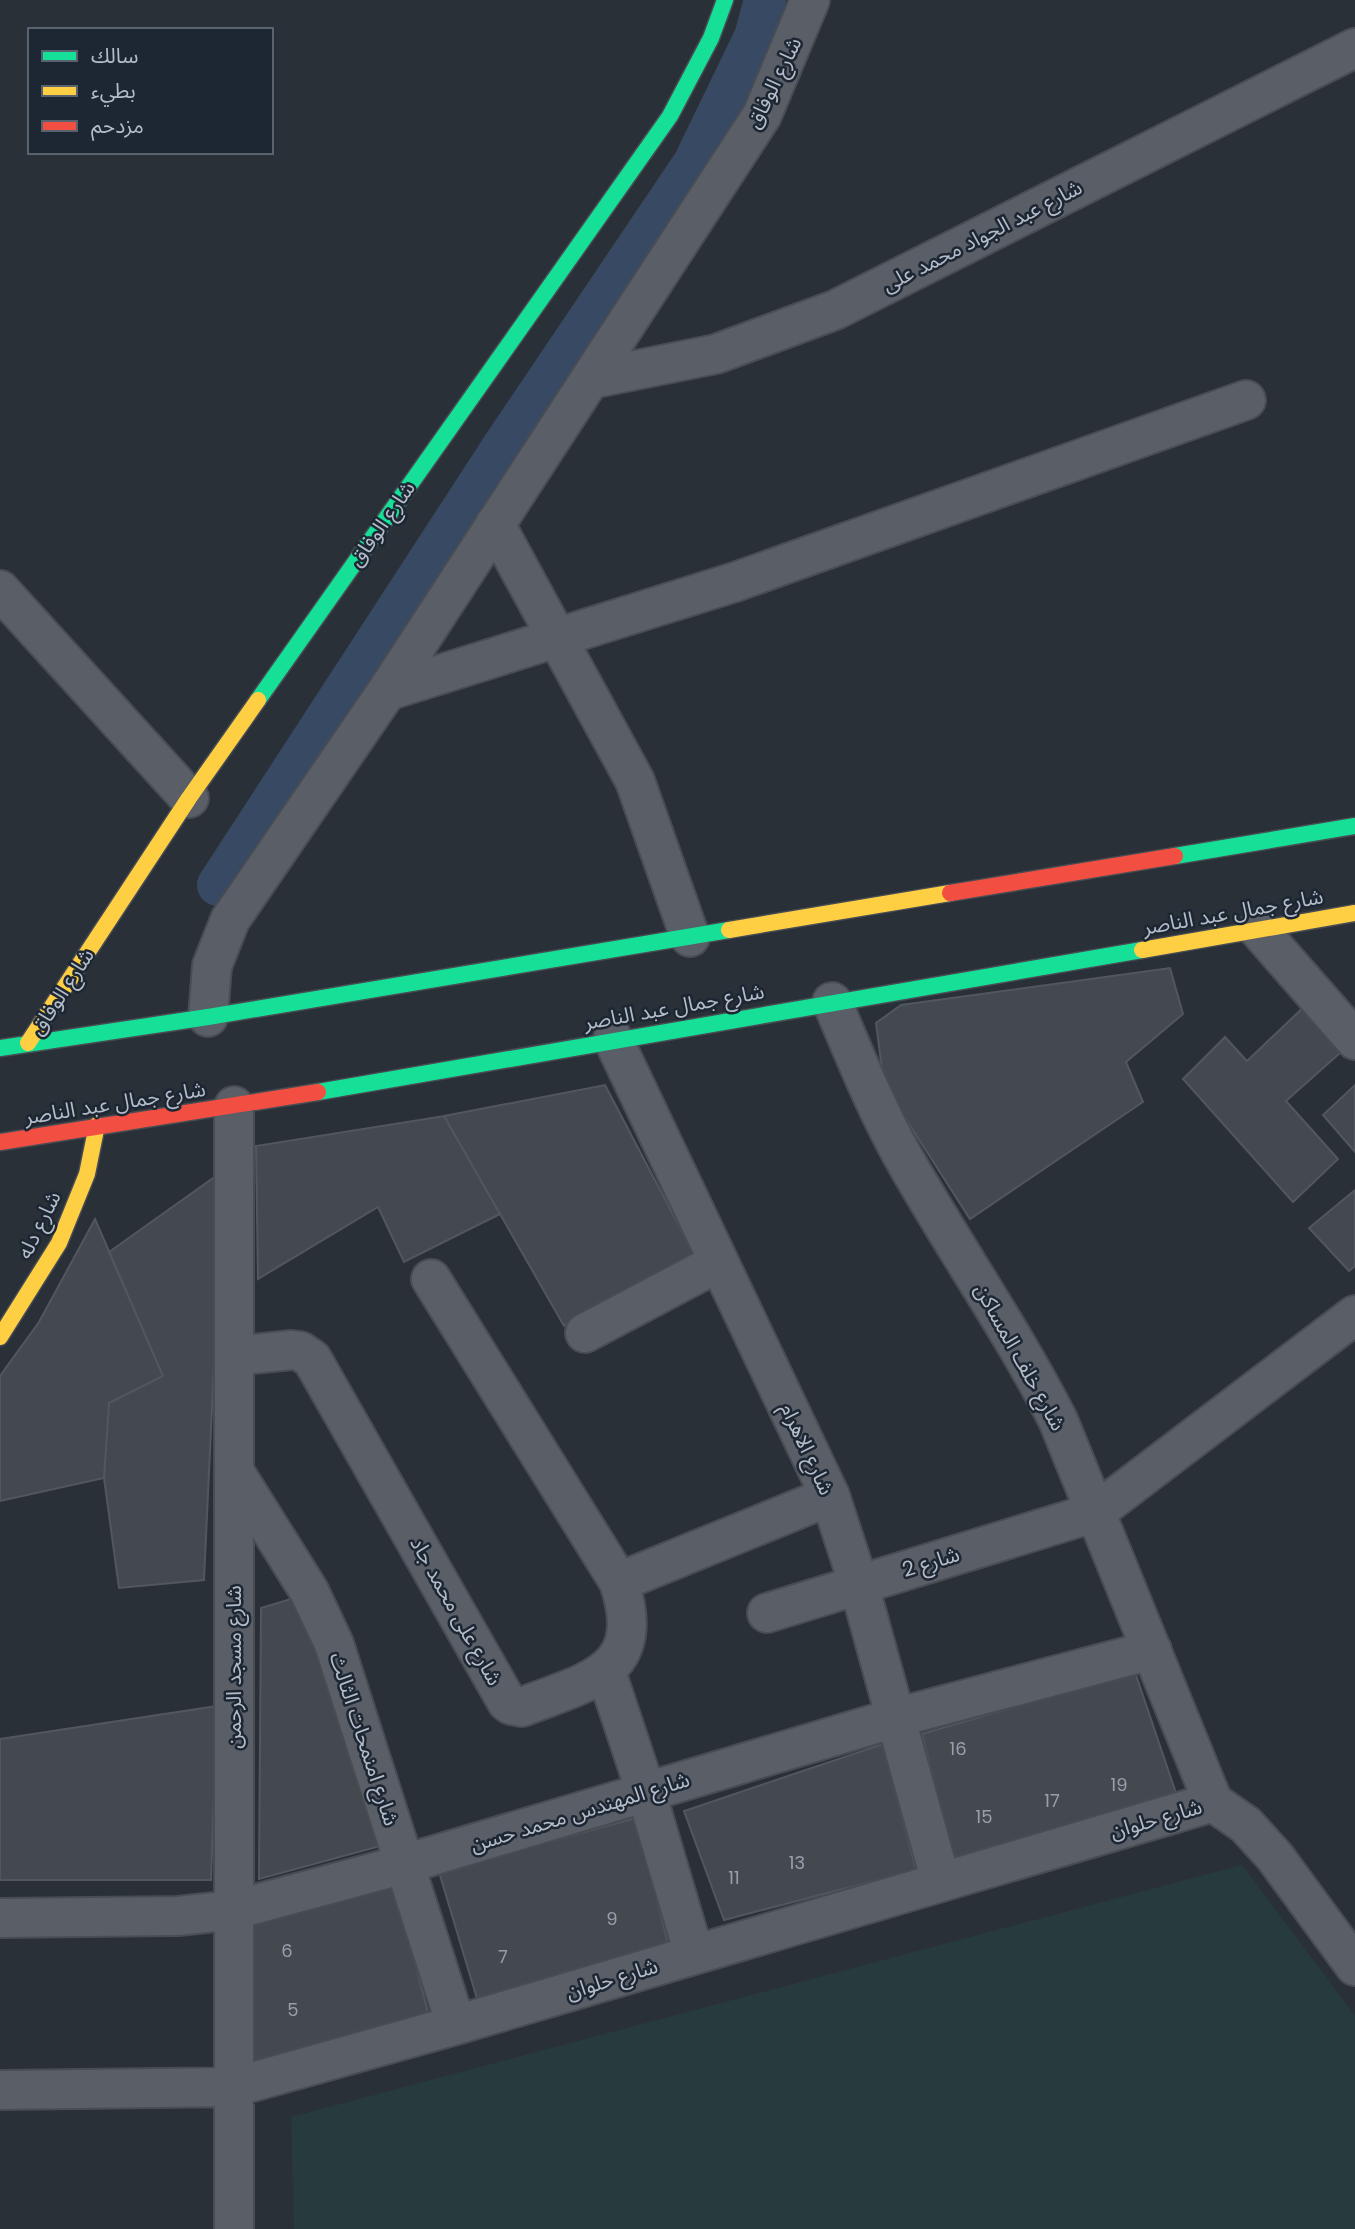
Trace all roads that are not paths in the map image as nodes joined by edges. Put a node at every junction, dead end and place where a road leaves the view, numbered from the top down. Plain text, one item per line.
1 (725, 0) edge
2 (810, 0) edge
3 (1355, 48) edge
4 (591, 379) junction
5 (1246, 400) dead end
6 (495, 524) junction
7 (0, 590) edge
8 (555, 638) junction
9 (387, 691) junction
10 (189, 798) junction
11 (1355, 826) edge
12 (1355, 913) edge
13 (1258, 929) junction
14 (690, 937) junction
15 (832, 1002) junction
16 (208, 1017) junction
17 (613, 1039) junction
18 (1355, 1040) edge
19 (28, 1043) junction
20 (0, 1048) edge
21 (234, 1106) junction
22 (97, 1125) junction
23 (0, 1142) edge
24 (719, 1262) junction
25 (431, 1279) dead end
26 (1352, 1322) edge
27 (585, 1333) dead end
28 (0, 1337) edge
29 (234, 1356) junction
30 (234, 1471) junction
31 (830, 1496) junction
32 (1096, 1512) junction
33 (619, 1582) junction
34 (859, 1585) junction
35 (767, 1613) dead end
36 (1152, 1650) junction
37 (606, 1672) junction
38 (895, 1717) junction
39 (646, 1792) junction
40 (1213, 1802) junction
41 (405, 1864) junction
42 (941, 1882) junction
43 (234, 1910) junction
44 (0, 1918) edge
45 (694, 1954) junction
46 (1355, 1966) edge
47 (456, 2025) junction
48 (234, 2087) junction
49 (0, 2090) edge
50 (234, 2229) edge

1 - 10 main road, شارع الوفاق
2 - 4 street, شارع الوفاق
3 - 4 street, شارع عبد الجواد محمد على
4 - 6 street, شارع الوفاق
5 - 8 street
6 - 8 street
6 - 9 street, شارع الوفاق
7 - 10 street
8 - 9 street
8 - 14 street
9 - 16 street, شارع الوفاق
10 - 19 main road, شارع الوفاق
11 - 14 main road
12 - 13 main road, شارع جمال عبد الناصر
13 - 15 main road, شارع جمال عبد الناصر
13 - 18 street
14 - 16 main road
15 - 17 main road, شارع جمال عبد الناصر
15 - 32 street, شارع خلف المساكن
16 - 19 main road
17 - 21 main road, شارع جمال عبد الناصر
17 - 24 street, شارع الاهرام
19 - 20 main road
21 - 22 main road, شارع جمال عبد الناصر
21 - 29 street, شارع مسجد الرحمن
22 - 23 main road, شارع جمال عبد الناصر
22 - 28 main road, شارع دله
24 - 27 street
24 - 31 street, شارع الاهرام
25 - 33 street
26 - 32 street
29 - 30 street, شارع مسجد الرحمن
29 - 37 street, شارع على محمد جاد
30 - 41 street, شارع امنمحات الثالث
30 - 43 street, شارع مسجد الرحمن
31 - 33 street
31 - 34 street, شارع الاهرام
32 - 34 street, شارع 2
32 - 36 street, شارع خلف المساكن
33 - 37 street
34 - 35 street, شارع 2
34 - 38 street, شارع الاهرام
36 - 38 street, شارع المهندس محمد حسن
36 - 40 street, شارع خلف المساكن
37 - 39 street
38 - 39 street, شارع المهندس محمد حسن
38 - 42 street, شارع الاهرام
39 - 41 street, شارع المهندس محمد حسن
39 - 45 street
40 - 42 street, شارع حلوان
40 - 46 street
41 - 43 street, شارع المهندس محمد حسن
41 - 47 street, شارع امنمحات الثالث
42 - 45 street, شارع حلوان
43 - 44 street, شارع المهندس محمد حسن
43 - 48 street, شارع مسجد الرحمن
45 - 47 street, شارع حلوان
47 - 48 street, شارع حلوان
48 - 49 street, شارع حلوان
48 - 50 street, شارع مسجد الرحمن

